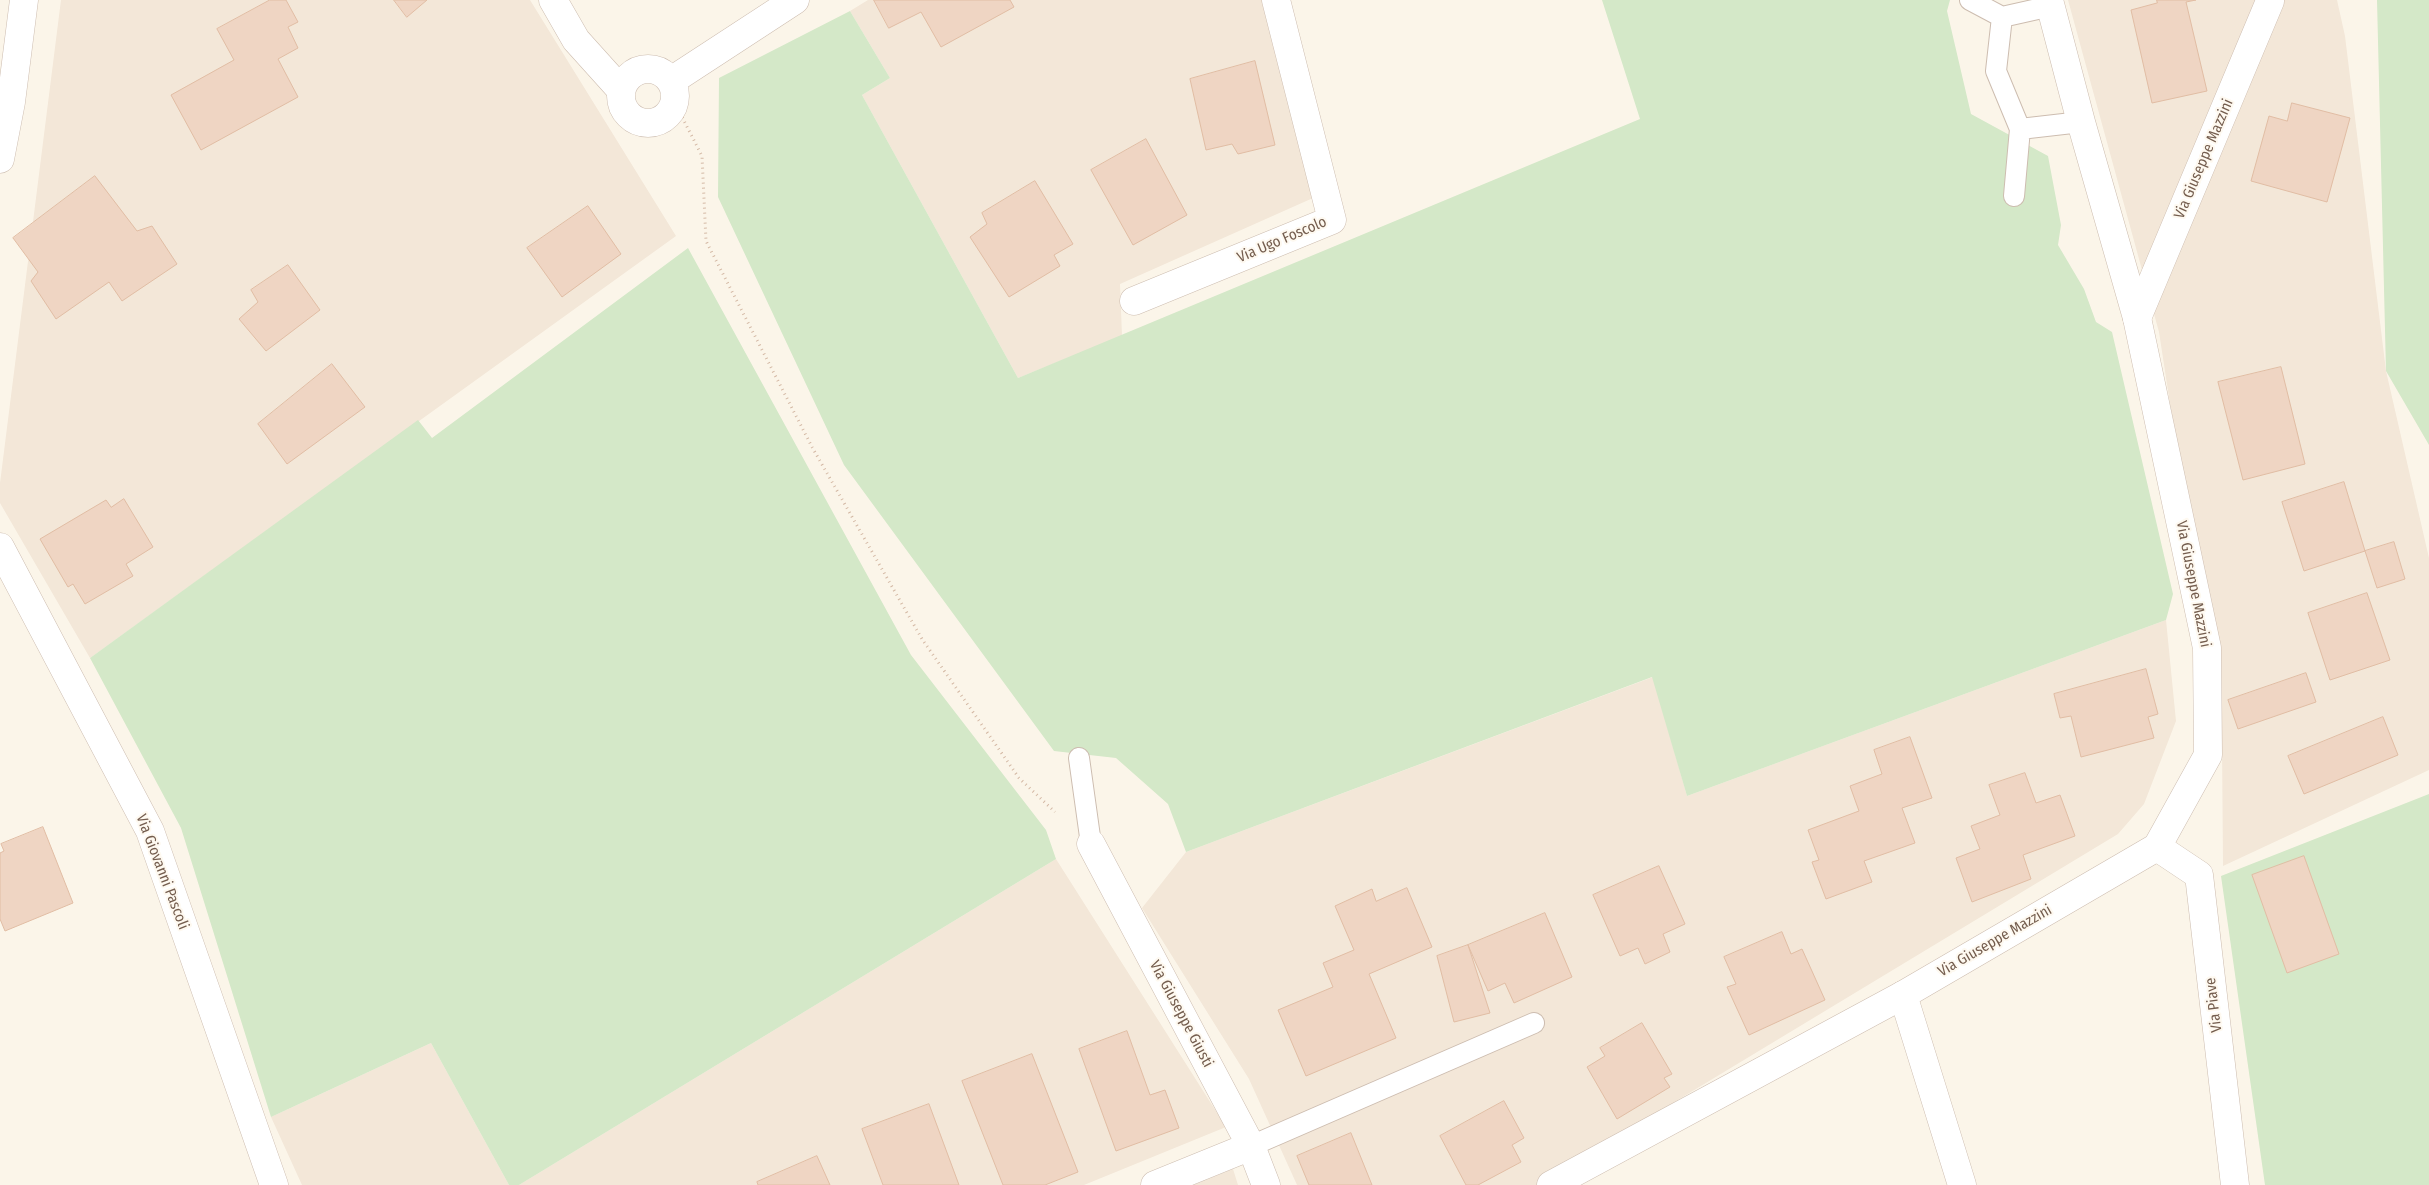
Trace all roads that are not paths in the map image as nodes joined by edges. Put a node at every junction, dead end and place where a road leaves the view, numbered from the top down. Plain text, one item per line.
1 (24, 0) edge
2 (553, 0) edge
3 (795, 0) edge
4 (1276, 0) edge
5 (1970, 0) edge
6 (2270, 0) edge
7 (2050, 3) edge
8 (2002, 17) junction
9 (621, 90) junction
10 (673, 92) junction
11 (2081, 122) junction
12 (2020, 129) junction
13 (0, 159) edge
14 (2014, 196) dead end
15 (1134, 301) dead end
16 (2137, 318) junction
17 (0, 547) edge
18 (1078, 758) dead end
19 (1091, 844) joint
20 (2157, 847) junction
21 (1903, 995) junction
22 (1534, 1023) dead end
23 (1251, 1146) junction
24 (274, 1185) edge
25 (1155, 1185) edge
26 (1266, 1185) edge
27 (1552, 1185) edge
28 (1962, 1185) edge
29 (2235, 1185) edge

1 - 13 street
2 - 9 street
3 - 10 street
4 - 15 street, Via Ugo Foscolo
5 - 8 lane
6 - 16 street, Via Giuseppe Mazzini
7 - 8 lane
7 - 11 street, Via Giuseppe Mazzini
8 - 12 lane
9 - 10 street
9 - 10 street
11 - 12 lane
11 - 16 street, Via Giuseppe Mazzini
12 - 14 lane
16 - 20 street, Via Giuseppe Mazzini
17 - 24 street, Via Giovanni Pascoli
18 - 19 lane
19 - 23 street, Via Giuseppe Giusti
20 - 21 street, Via Giuseppe Mazzini
20 - 29 street, Via Piave
21 - 27 street, Via Giuseppe Mazzini
21 - 28 street
22 - 23 lane
23 - 25 street
23 - 26 street, Via Giuseppe Giusti

